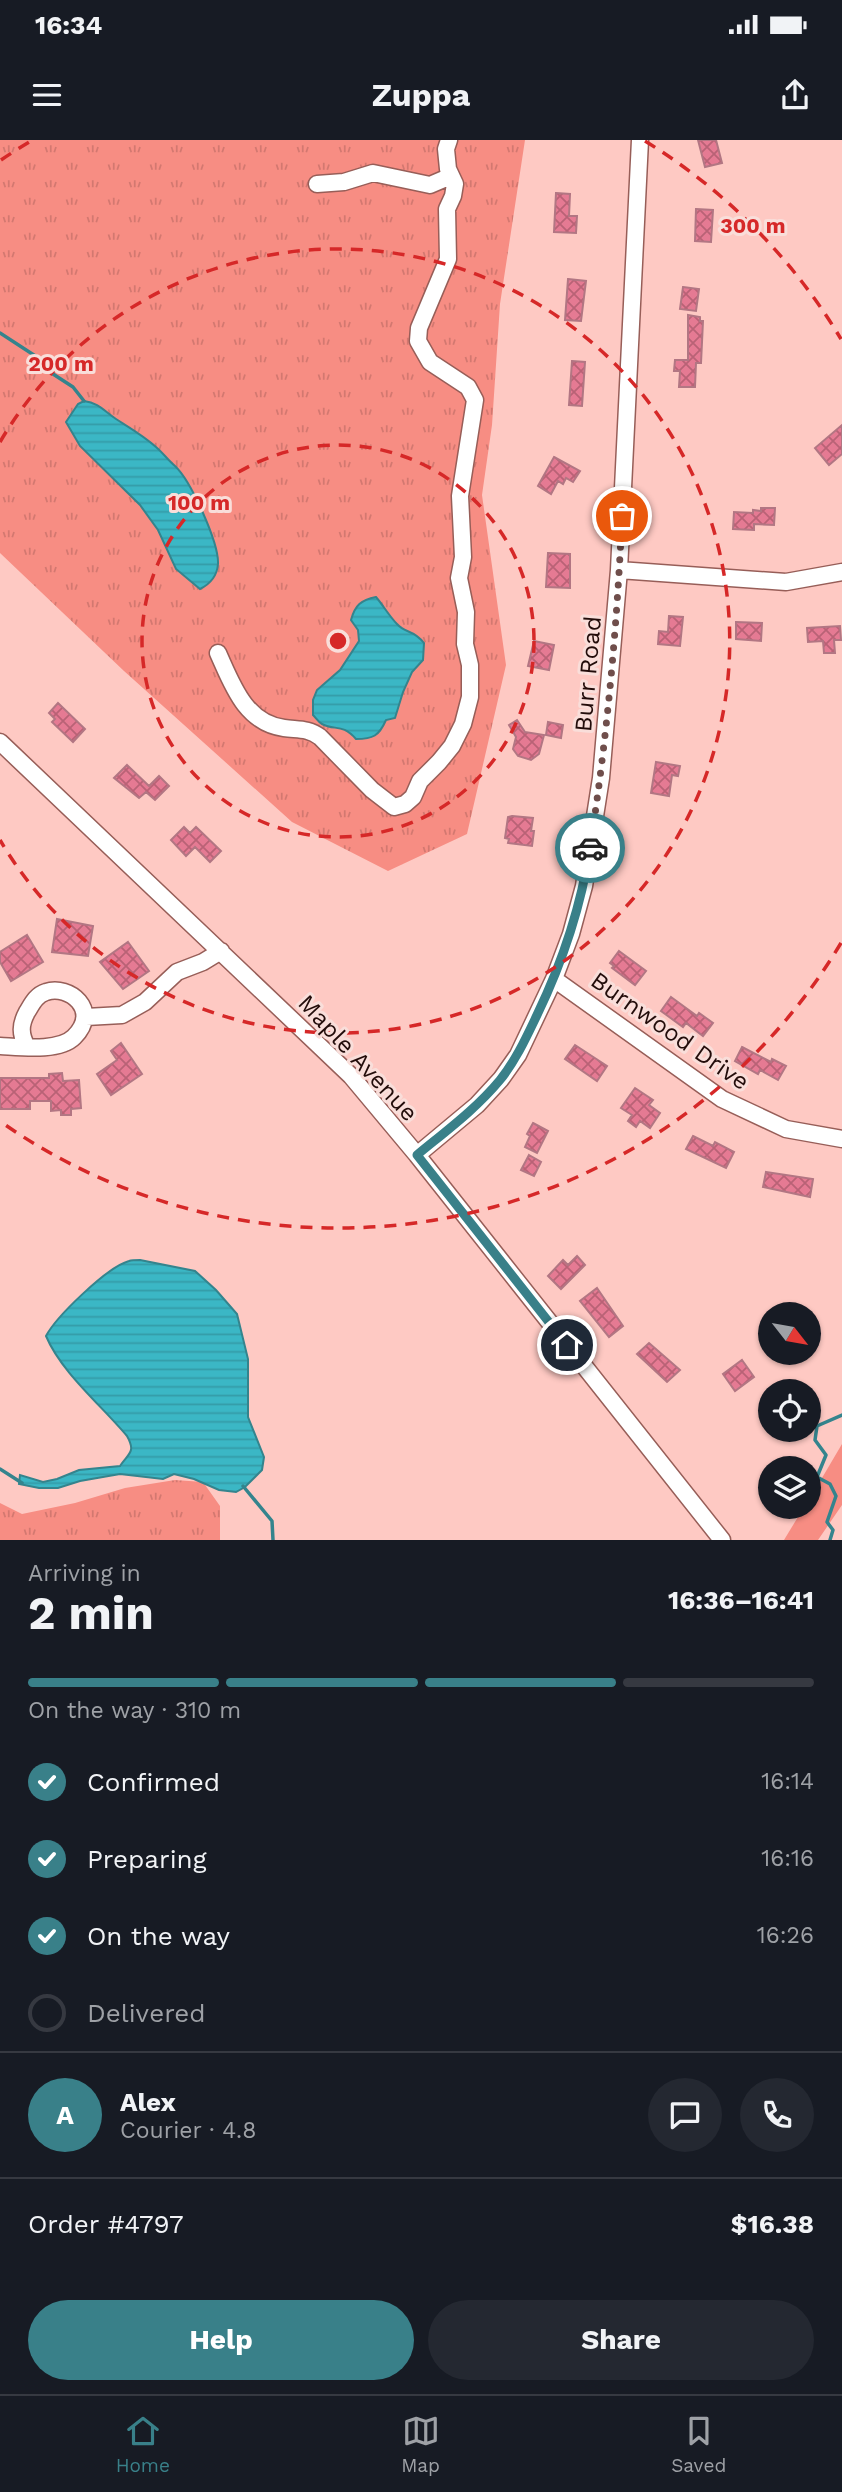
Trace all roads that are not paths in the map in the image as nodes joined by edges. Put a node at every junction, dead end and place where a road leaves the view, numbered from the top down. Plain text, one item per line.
1 (449, 140) edge
2 (640, 140) edge
3 (451, 176) junction
4 (317, 184) dead end
5 (619, 570) junction
6 (842, 572) edge
7 (218, 653) dead end
8 (0, 742) edge
9 (221, 951) junction
10 (554, 979) junction
11 (86, 1017) junction
12 (0, 1046) edge
13 (27, 1047) junction
14 (842, 1139) edge
15 (417, 1155) junction
16 (722, 1540) edge

1 - 3 street
2 - 5 street, Burr Road
3 - 4 street
3 - 7 street
5 - 6 street
5 - 10 street, Burr Road
8 - 9 street, Maple Avenue
9 - 11 street
9 - 15 street, Maple Avenue
10 - 14 street, Burnwood Drive
10 - 15 street, Burr Road
11 - 13 street
11 - 13 street
12 - 13 street
15 - 16 street, Maple Avenue

